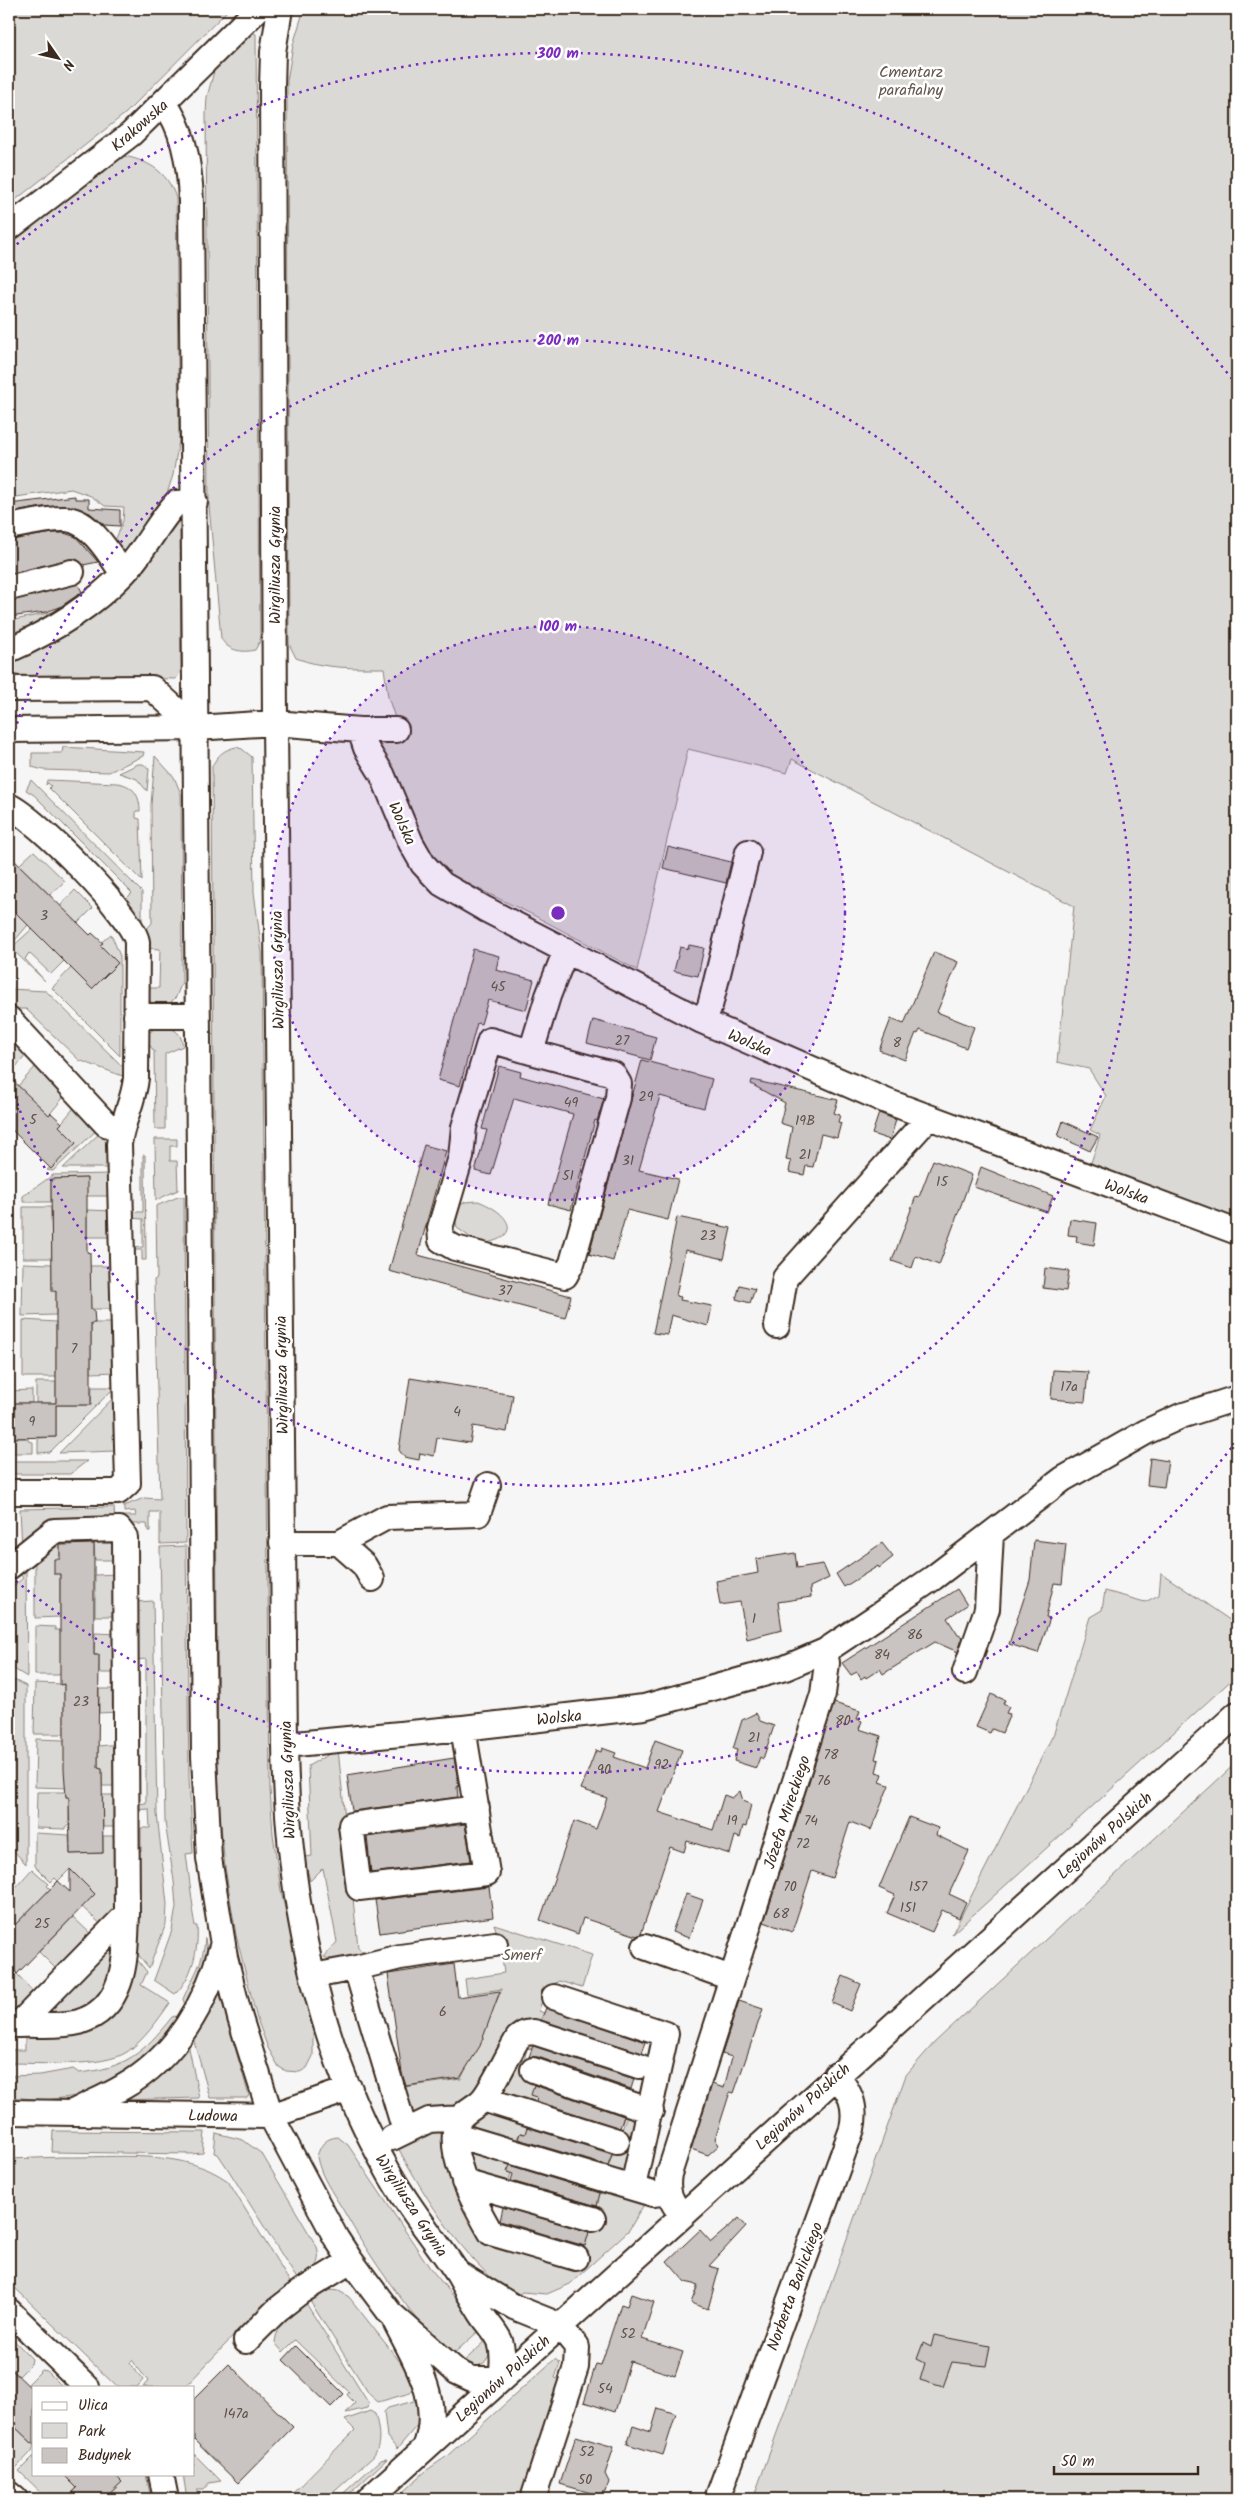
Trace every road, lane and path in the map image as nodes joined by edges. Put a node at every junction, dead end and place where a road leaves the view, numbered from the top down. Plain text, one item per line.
1 (258, 9) edge
2 (280, 9) edge
3 (164, 104) junction
4 (9, 228) edge
5 (195, 502) junction
6 (9, 526) edge
7 (72, 572) dead end
8 (123, 574) junction
9 (9, 588) edge
10 (9, 650) edge
11 (9, 689) edge
12 (275, 723) junction
13 (196, 728) junction
14 (9, 730) edge
15 (360, 730) junction
16 (396, 730) dead end
17 (9, 806) edge
18 (748, 852) dead end
19 (566, 950) junction
20 (136, 1016) junction
21 (197, 1016) junction
22 (9, 1019) edge
23 (702, 1021) junction
24 (531, 1052) junction
25 (928, 1116) junction
26 (121, 1130) junction
27 (1237, 1232) edge
28 (777, 1326) dead end
29 (1237, 1398) edge
30 (488, 1485) dead end
31 (9, 1492) edge
32 (991, 1534) junction
33 (282, 1543) junction
34 (339, 1543) junction
35 (9, 1567) edge
36 (372, 1579) dead end
37 (825, 1651) junction
38 (965, 1672) dead end
39 (1237, 1714) edge
40 (463, 1728) junction
41 (285, 1745) junction
42 (477, 1808) junction
43 (127, 1914) junction
44 (223, 1944) junction
45 (495, 1944) dead end
46 (645, 1947) dead end
47 (356, 1968) junction
48 (313, 1976) junction
49 (731, 1978) junction
50 (554, 1997) dead end
51 (13, 2025) edge
52 (639, 2066) dead end
53 (533, 2070) dead end
54 (836, 2074) junction
55 (350, 2089) junction
56 (483, 2100) junction
57 (651, 2111) junction
58 (9, 2112) edge
59 (72, 2112) junction
60 (270, 2116) junction
61 (458, 2127) junction
62 (405, 2132) junction
63 (617, 2141) dead end
64 (375, 2147) junction
65 (464, 2182) junction
66 (632, 2188) junction
67 (668, 2192) junction
68 (682, 2215) junction
69 (594, 2219) dead end
70 (576, 2258) dead end
71 (350, 2261) junction
72 (457, 2273) junction
73 (9, 2311) edge
74 (390, 2313) junction
75 (559, 2325) junction
76 (246, 2341) dead end
77 (501, 2378) junction
78 (86, 2386) edge
79 (425, 2448) junction
80 (161, 2476) edge
81 (9, 2494) edge
82 (14, 2499) edge
83 (166, 2499) edge
84 (369, 2499) edge
85 (534, 2499) edge
86 (717, 2499) edge

1 - 3 street, Krakowska
2 - 12 street, Wirgiliusza Grynia
3 - 4 street, Krakowska
3 - 5 street
5 - 8 street
5 - 13 street
6 - 8 street
7 - 9 street
8 - 10 street
11 - 13 street
12 - 13 street
12 - 15 street
12 - 33 street, Wirgiliusza Grynia
13 - 14 street
13 - 21 street
15 - 16 street
15 - 19 street, Wolska
17 - 20 street
18 - 23 street
19 - 23 street, Wolska
19 - 24 street
20 - 21 street
20 - 26 street
21 - 44 street
22 - 26 street
23 - 25 street, Wolska
24 - 24 street
25 - 27 street, Wolska
25 - 28 street
26 - 31 street
29 - 32 street
30 - 34 street
32 - 37 street
32 - 38 street
33 - 34 street
33 - 41 street, Wirgiliusza Grynia
34 - 36 street
35 - 43 street
37 - 40 street, Wolska
37 - 49 street, Józefa Mireckiego
39 - 54 street, Legionów Polskich
40 - 41 street, Wolska
40 - 42 street
41 - 48 street, Wirgiliusza Grynia
42 - 42 street
43 - 51 street
43 - 51 street
44 - 59 street, Ludowa
44 - 60 street
45 - 47 street
46 - 49 street
47 - 48 street
47 - 62 street
48 - 55 street, Wirgiliusza Grynia
49 - 67 street, Józefa Mireckiego
50 - 57 street
52 - 56 street
53 - 57 street
54 - 68 street, Legionów Polskich
54 - 86 street, Norberta Barlickiego
55 - 60 street, Ludowa
55 - 64 street, Wirgiliusza Grynia
56 - 61 street
56 - 63 street
57 - 66 street
58 - 59 street, Ludowa
59 - 60 street, Ludowa
60 - 71 street
61 - 62 street
61 - 65 street
61 - 66 street
62 - 64 street
64 - 72 street, Wirgiliusza Grynia
65 - 69 street
65 - 70 street
66 - 67 street
67 - 68 street
68 - 75 street, Legionów Polskich
71 - 74 street
71 - 76 street
72 - 75 street, Wirgiliusza Grynia
72 - 77 street, Wirgiliusza Grynia
73 - 78 street
74 - 77 street
74 - 79 street
75 - 77 street, Legionów Polskich
75 - 85 street
77 - 79 street, Legionów Polskich
79 - 84 street, Legionów Polskich
80 - 83 street
81 - 82 street

